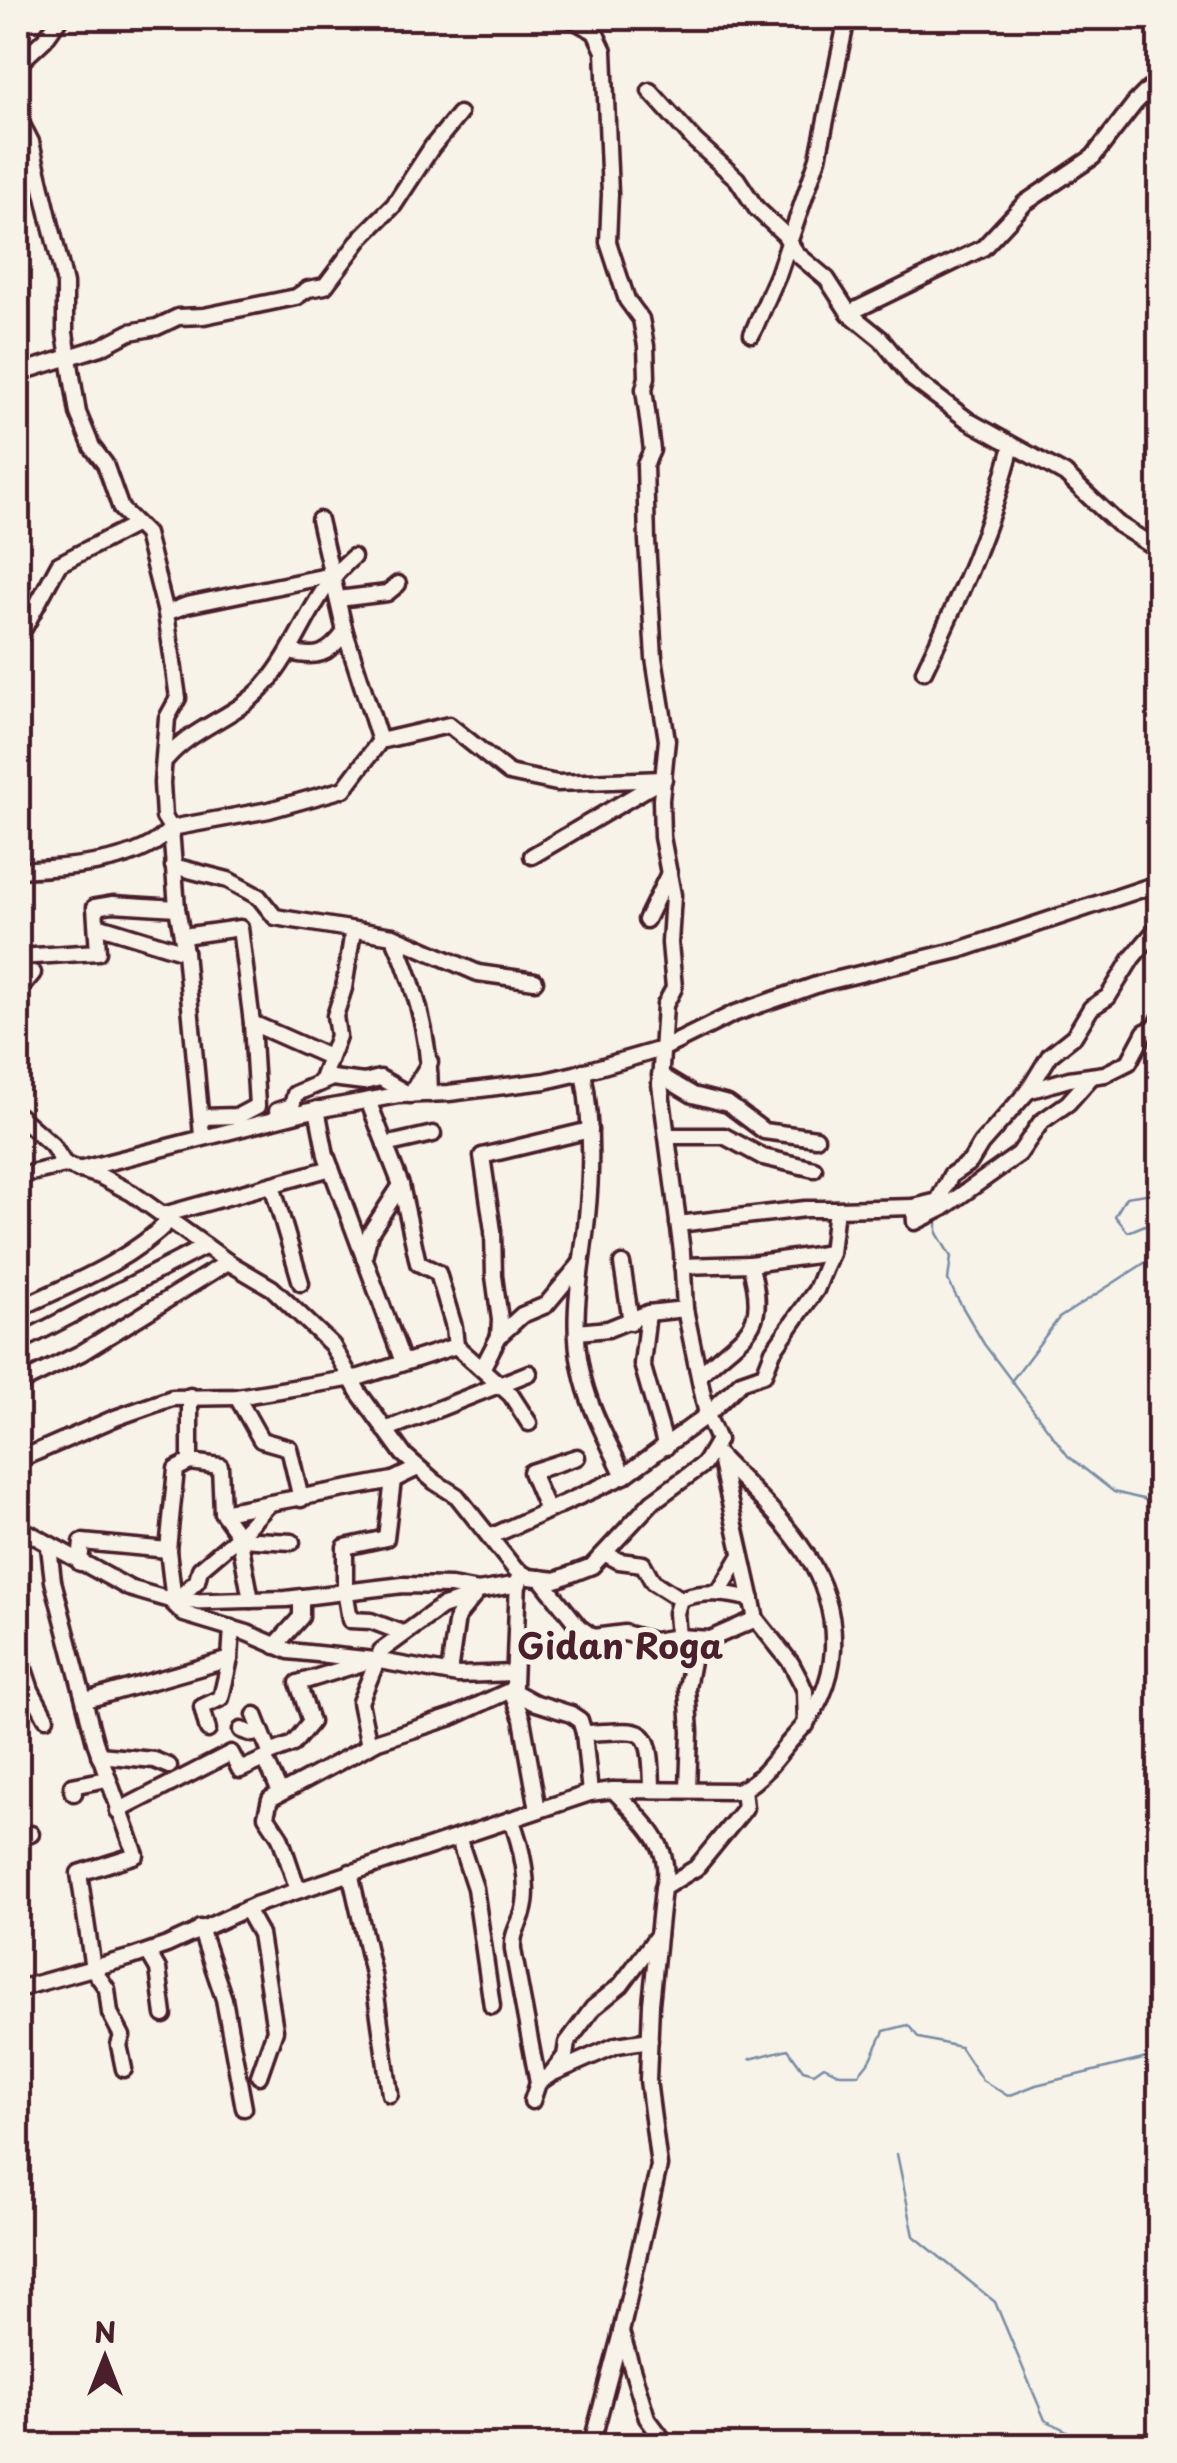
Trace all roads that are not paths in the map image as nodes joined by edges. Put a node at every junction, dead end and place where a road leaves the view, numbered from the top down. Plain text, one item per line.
1 (60, 18) edge
2 (570, 18) edge
3 (847, 18) edge
4 (18, 64) edge
5 (1160, 78) edge
6 (650, 92) dead end
7 (459, 114) dead end
8 (18, 117) edge
9 (789, 241) junction
10 (849, 313) junction
11 (752, 334) dead end
12 (68, 356) junction
13 (18, 374) edge
14 (1012, 446) junction
15 (319, 520) dead end
16 (136, 524) junction
17 (1160, 552) edge
18 (352, 557) dead end
19 (332, 575) junction
20 (398, 584) dead end
21 (338, 600) junction
22 (166, 613) junction
23 (346, 632) junction
24 (18, 634) edge
25 (290, 652) junction
26 (924, 670) dead end
27 (380, 741) junction
28 (166, 760) junction
29 (664, 778) junction
30 (170, 828) junction
31 (532, 856) dead end
32 (173, 866) junction
33 (18, 870) edge
34 (669, 873) junction
35 (1160, 883) edge
36 (177, 908) junction
37 (646, 920) dead end
38 (97, 925) junction
39 (1160, 925) edge
40 (354, 931) junction
41 (183, 936) junction
42 (392, 936) junction
43 (185, 952) junction
44 (18, 958) edge
45 (33, 973) dead end
46 (535, 981) dead end
47 (18, 991) edge
48 (1160, 1019) edge
49 (252, 1023) junction
50 (662, 1049) junction
51 (329, 1058) junction
52 (430, 1062) junction
53 (584, 1071) junction
54 (660, 1075) junction
55 (1092, 1076) junction
56 (321, 1082) junction
57 (1028, 1092) junction
58 (410, 1094) junction
59 (430, 1094) junction
60 (369, 1102) junction
61 (317, 1110) junction
62 (18, 1115) edge
63 (201, 1116) junction
64 (238, 1116) junction
65 (590, 1130) junction
66 (432, 1134) dead end
67 (202, 1135) junction
68 (667, 1136) junction
69 (816, 1138) dead end
70 (385, 1145) junction
71 (71, 1168) junction
72 (332, 1168) junction
73 (814, 1169) dead end
74 (18, 1176) edge
75 (272, 1185) junction
76 (401, 1185) junction
77 (914, 1207) junction
78 (836, 1209) junction
79 (166, 1217) junction
80 (678, 1224) junction
81 (206, 1246) junction
82 (832, 1253) junction
83 (364, 1259) junction
84 (228, 1262) junction
85 (582, 1262) junction
86 (622, 1264) dead end
87 (750, 1264) junction
88 (682, 1266) junction
89 (301, 1283) dead end
90 (685, 1308) junction
91 (18, 1309) edge
92 (648, 1313) junction
93 (632, 1322) junction
94 (578, 1332) junction
95 (499, 1336) junction
96 (18, 1342) edge
97 (456, 1346) junction
98 (403, 1362) junction
99 (484, 1367) junction
100 (530, 1373) dead end
101 (700, 1375) junction
102 (348, 1377) junction
103 (18, 1384) edge
104 (500, 1384) junction
105 (190, 1396) junction
106 (237, 1397) junction
107 (707, 1415) junction
108 (529, 1423) dead end
109 (384, 1430) junction
110 (666, 1447) junction
111 (716, 1454) junction
112 (576, 1458) dead end
113 (18, 1460) edge
114 (190, 1462) junction
115 (418, 1468) junction
116 (624, 1476) junction
117 (394, 1480) junction
118 (302, 1500) junction
119 (268, 1505) junction
120 (548, 1510) junction
121 (222, 1512) junction
122 (18, 1527) edge
123 (490, 1536) junction
124 (240, 1537) junction
125 (292, 1542) dead end
126 (49, 1547) junction
127 (168, 1550) junction
128 (606, 1554) junction
129 (740, 1556) junction
130 (80, 1563) junction
131 (517, 1577) junction
132 (540, 1578) junction
133 (346, 1590) junction
134 (478, 1591) junction
135 (719, 1592) junction
136 (301, 1597) junction
137 (680, 1598) junction
138 (752, 1599) junction
139 (251, 1600) junction
140 (174, 1602) junction
141 (756, 1620) junction
142 (232, 1628) junction
143 (396, 1630) junction
144 (678, 1638) junction
145 (696, 1638) junction
146 (275, 1646) junction
147 (18, 1651) edge
148 (230, 1659) junction
149 (374, 1660) junction
150 (449, 1673) junction
151 (514, 1674) junction
152 (511, 1690) junction
153 (86, 1700) junction
154 (255, 1715) dead end
155 (46, 1718) dead end
156 (806, 1725) junction
157 (208, 1730) dead end
158 (241, 1730) dead end
159 (261, 1731) junction
160 (584, 1733) junction
161 (369, 1746) junction
162 (99, 1755) junction
163 (267, 1756) junction
164 (168, 1766) dead end
165 (107, 1780) junction
166 (688, 1789) junction
167 (743, 1789) junction
168 (614, 1790) junction
169 (652, 1790) junction
170 (280, 1792) junction
171 (590, 1793) junction
172 (74, 1794) dead end
173 (538, 1810) junction
174 (118, 1811) junction
175 (512, 1819) junction
176 (458, 1837) junction
177 (350, 1872) junction
178 (663, 1888) junction
179 (298, 1890) junction
180 (246, 1908) junction
181 (200, 1928) junction
182 (660, 1930) junction
183 (148, 1952) junction
184 (93, 1969) junction
185 (18, 1989) edge
186 (492, 2006) dead end
187 (164, 2015) dead end
188 (650, 2040) junction
189 (124, 2069) dead end
190 (259, 2076) dead end
191 (545, 2078) junction
192 (390, 2094) dead end
193 (532, 2101) dead end
194 (244, 2108) dead end
195 (621, 2332) junction
196 (591, 2446) edge
197 (668, 2446) edge

1 - 4 street
2 - 29 street
3 - 9 street
5 - 10 street
6 - 9 street
7 - 12 street
8 - 12 street
9 - 10 street
9 - 11 street
10 - 14 street
12 - 13 street
12 - 16 street
14 - 17 street
14 - 26 street
15 - 19 street
16 - 22 street
16 - 24 street
18 - 19 street
19 - 21 street
19 - 22 street
19 - 25 street
20 - 21 street
21 - 23 street
22 - 28 street
23 - 25 street
23 - 27 street
25 - 28 street
27 - 29 street
27 - 30 street
28 - 30 street
29 - 31 street
29 - 34 street
30 - 32 street
30 - 33 street
32 - 36 street
32 - 40 street
34 - 37 street
34 - 50 street
35 - 50 street
36 - 38 street
36 - 41 street
38 - 43 street
38 - 44 street
39 - 57 street
40 - 42 street
40 - 51 street
41 - 43 street
41 - 49 street
42 - 46 street
42 - 52 street
43 - 63 street
45 - 47 street
48 - 55 street
49 - 51 street
49 - 64 street
50 - 53 street
50 - 54 street
51 - 56 street
52 - 58 street
52 - 59 street
53 - 59 street
53 - 65 street
54 - 68 street
54 - 69 street
55 - 57 street
55 - 77 street
56 - 58 street
56 - 64 street
57 - 77 street
58 - 59 street
58 - 60 street
60 - 61 street
60 - 70 street
61 - 67 street
61 - 72 street
62 - 71 street
63 - 64 street
63 - 67 street
65 - 85 street
65 - 95 street
66 - 70 street
67 - 71 street
68 - 73 street
68 - 80 street
70 - 76 street
71 - 74 street
71 - 79 street
72 - 75 street
72 - 83 street
75 - 79 street
75 - 89 street
76 - 83 street
76 - 97 street
77 - 78 street
78 - 80 street
78 - 82 street
79 - 81 street
79 - 91 street
80 - 88 street
81 - 84 street
81 - 96 street
82 - 87 street
82 - 107 street
83 - 98 street
84 - 102 street
84 - 103 street
85 - 94 street
85 - 95 street
86 - 93 street
87 - 88 street
87 - 101 street
88 - 90 street
90 - 92 street
90 - 101 street
92 - 93 street
92 - 110 street
93 - 94 street
94 - 116 street
95 - 99 street
97 - 98 street
97 - 99 street
98 - 102 street
99 - 104 street
100 - 104 street
101 - 107 street
102 - 106 street
102 - 109 street
104 - 108 street
104 - 109 street
105 - 106 street
105 - 113 street
105 - 114 street
106 - 118 street
107 - 110 street
107 - 111 street
109 - 115 street
110 - 116 street
111 - 128 street
111 - 129 street
111 - 156 street
112 - 120 street
114 - 121 street
114 - 127 street
115 - 117 street
115 - 123 street
116 - 120 street
117 - 118 street
117 - 133 street
118 - 119 street
119 - 121 street
119 - 124 street
120 - 123 street
121 - 124 street
122 - 126 street
123 - 131 street
124 - 125 street
124 - 139 street
124 - 140 street
126 - 130 street
126 - 153 street
127 - 130 street
127 - 140 street
128 - 132 street
128 - 137 street
129 - 135 street
129 - 138 street
130 - 140 street
131 - 132 street
131 - 134 street
131 - 151 street
132 - 144 street
133 - 134 street
133 - 136 street
133 - 143 street
134 - 143 street
134 - 150 street
135 - 137 street
135 - 138 street
136 - 139 street
136 - 146 street
137 - 144 street
138 - 141 street
139 - 140 street
140 - 142 street
141 - 145 street
141 - 156 street
142 - 146 street
142 - 148 street
143 - 149 street
144 - 145 street
145 - 166 street
146 - 149 street
147 - 155 street
148 - 153 street
148 - 157 street
149 - 150 street
149 - 161 street
149 - 163 street
150 - 151 street
151 - 152 street
152 - 160 street
152 - 161 street
152 - 173 street
153 - 162 street
154 - 159 street
156 - 167 street
158 - 159 street
159 - 163 street
160 - 169 street
160 - 171 street
161 - 170 street
162 - 164 street
162 - 165 street
163 - 170 street
163 - 174 street
165 - 172 street
165 - 174 street
166 - 167 street
166 - 169 street
167 - 178 street
168 - 169 street
168 - 171 street
168 - 178 street
170 - 179 street
171 - 173 street
173 - 175 street
174 - 184 street
175 - 176 street
175 - 191 street
176 - 177 street
176 - 186 street
177 - 179 street
177 - 192 street
178 - 182 street
179 - 180 street
180 - 181 street
180 - 190 street
181 - 183 street
181 - 194 street
182 - 188 street
182 - 191 street
183 - 184 street
183 - 187 street
184 - 185 street
184 - 189 street
188 - 191 street
188 - 195 street
191 - 193 street
195 - 196 street
195 - 197 street

